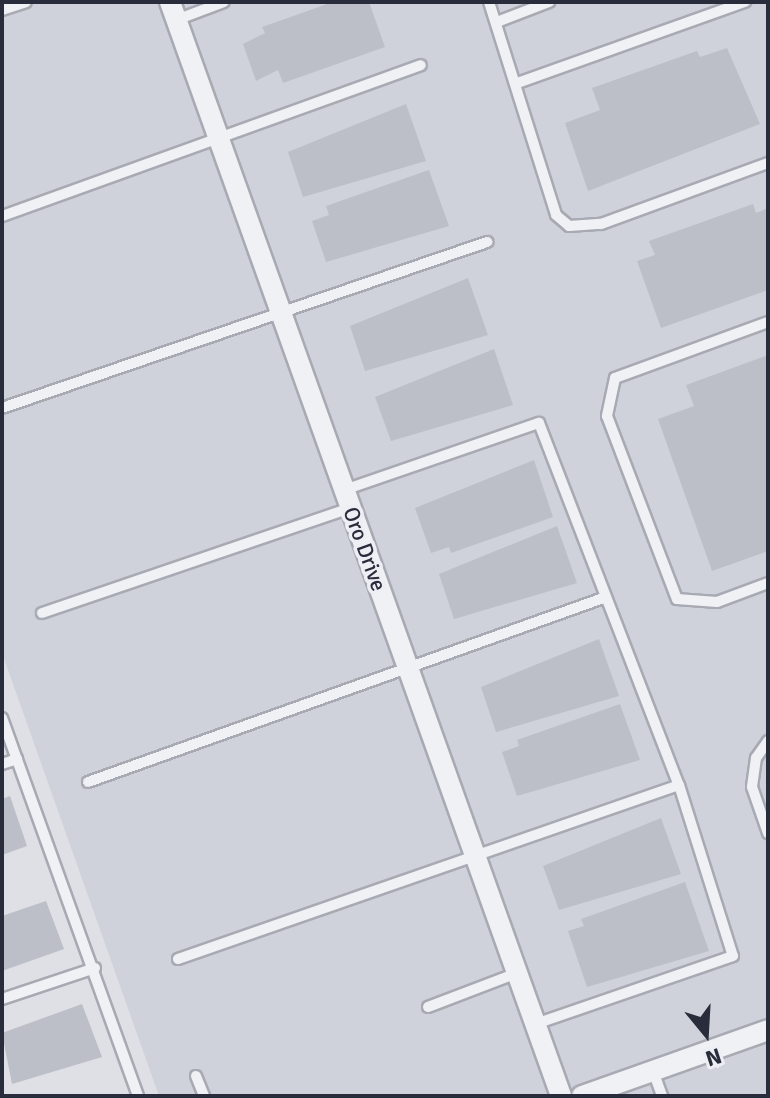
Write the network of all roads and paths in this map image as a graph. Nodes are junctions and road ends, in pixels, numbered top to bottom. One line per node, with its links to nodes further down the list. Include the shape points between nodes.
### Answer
1 (26, 2): 6 (lane)
2 (224, 2): 7 (lane)
3 (489, 2): 8 (lane)
4 (549, 2): 8 (lane)
5 (745, 2): 10 (lane)
6 (2, 10)
7 (173, 11): 11 (street, Oro Drive)
8 (497, 22): 10 (lane)
9 (421, 65): 11 (lane)
10 (520, 82): 12 (lane, via 556,215 569,226 601,224)
11 (219, 140): 13 (lane); 15 (street, Oro Drive)
12 (768, 163)
13 (2, 216)
14 (487, 242): 15 (lane)
15 (282, 316): 17 (lane); 18 (street, Oro Drive)
16 (768, 322): 19 (lane, via 615,378 607,416 677,599 717,602)
17 (2, 408)
18 (347, 499): 20 (lane, via 539,423); 21 (lane); 22 (street, Oro Drive)
19 (768, 583)
20 (606, 597): 22 (lane); 28 (lane)
21 (42, 613)
22 (410, 673): 27 (lane); 30 (street, Oro Drive)
23 (2, 718): 25 (lane)
24 (768, 741): 29 (lane, via 756,758 752,787)
25 (17, 759): 26 (lane); 32 (lane)
26 (2, 764)
27 (88, 782)
28 (679, 785): 30 (lane); 36 (lane, via 733,956)
29 (768, 833)
30 (475, 857): 31 (lane); 33 (street, Oro Drive)
31 (178, 959)
32 (95, 968): 34 (lane); 40 (lane)
33 (517, 973): 35 (lane); 36 (street, Oro Drive)
34 (2, 999)
35 (428, 1007)
36 (535, 1024): 42 (street, Oro Drive)
37 (768, 1030): 38 (street)
38 (653, 1071): 43 (street); 44 (lane)
39 (196, 1076): 41 (lane)
40 (138, 1096)
41 (204, 1096)
42 (561, 1096)
43 (582, 1096)
44 (662, 1096)

